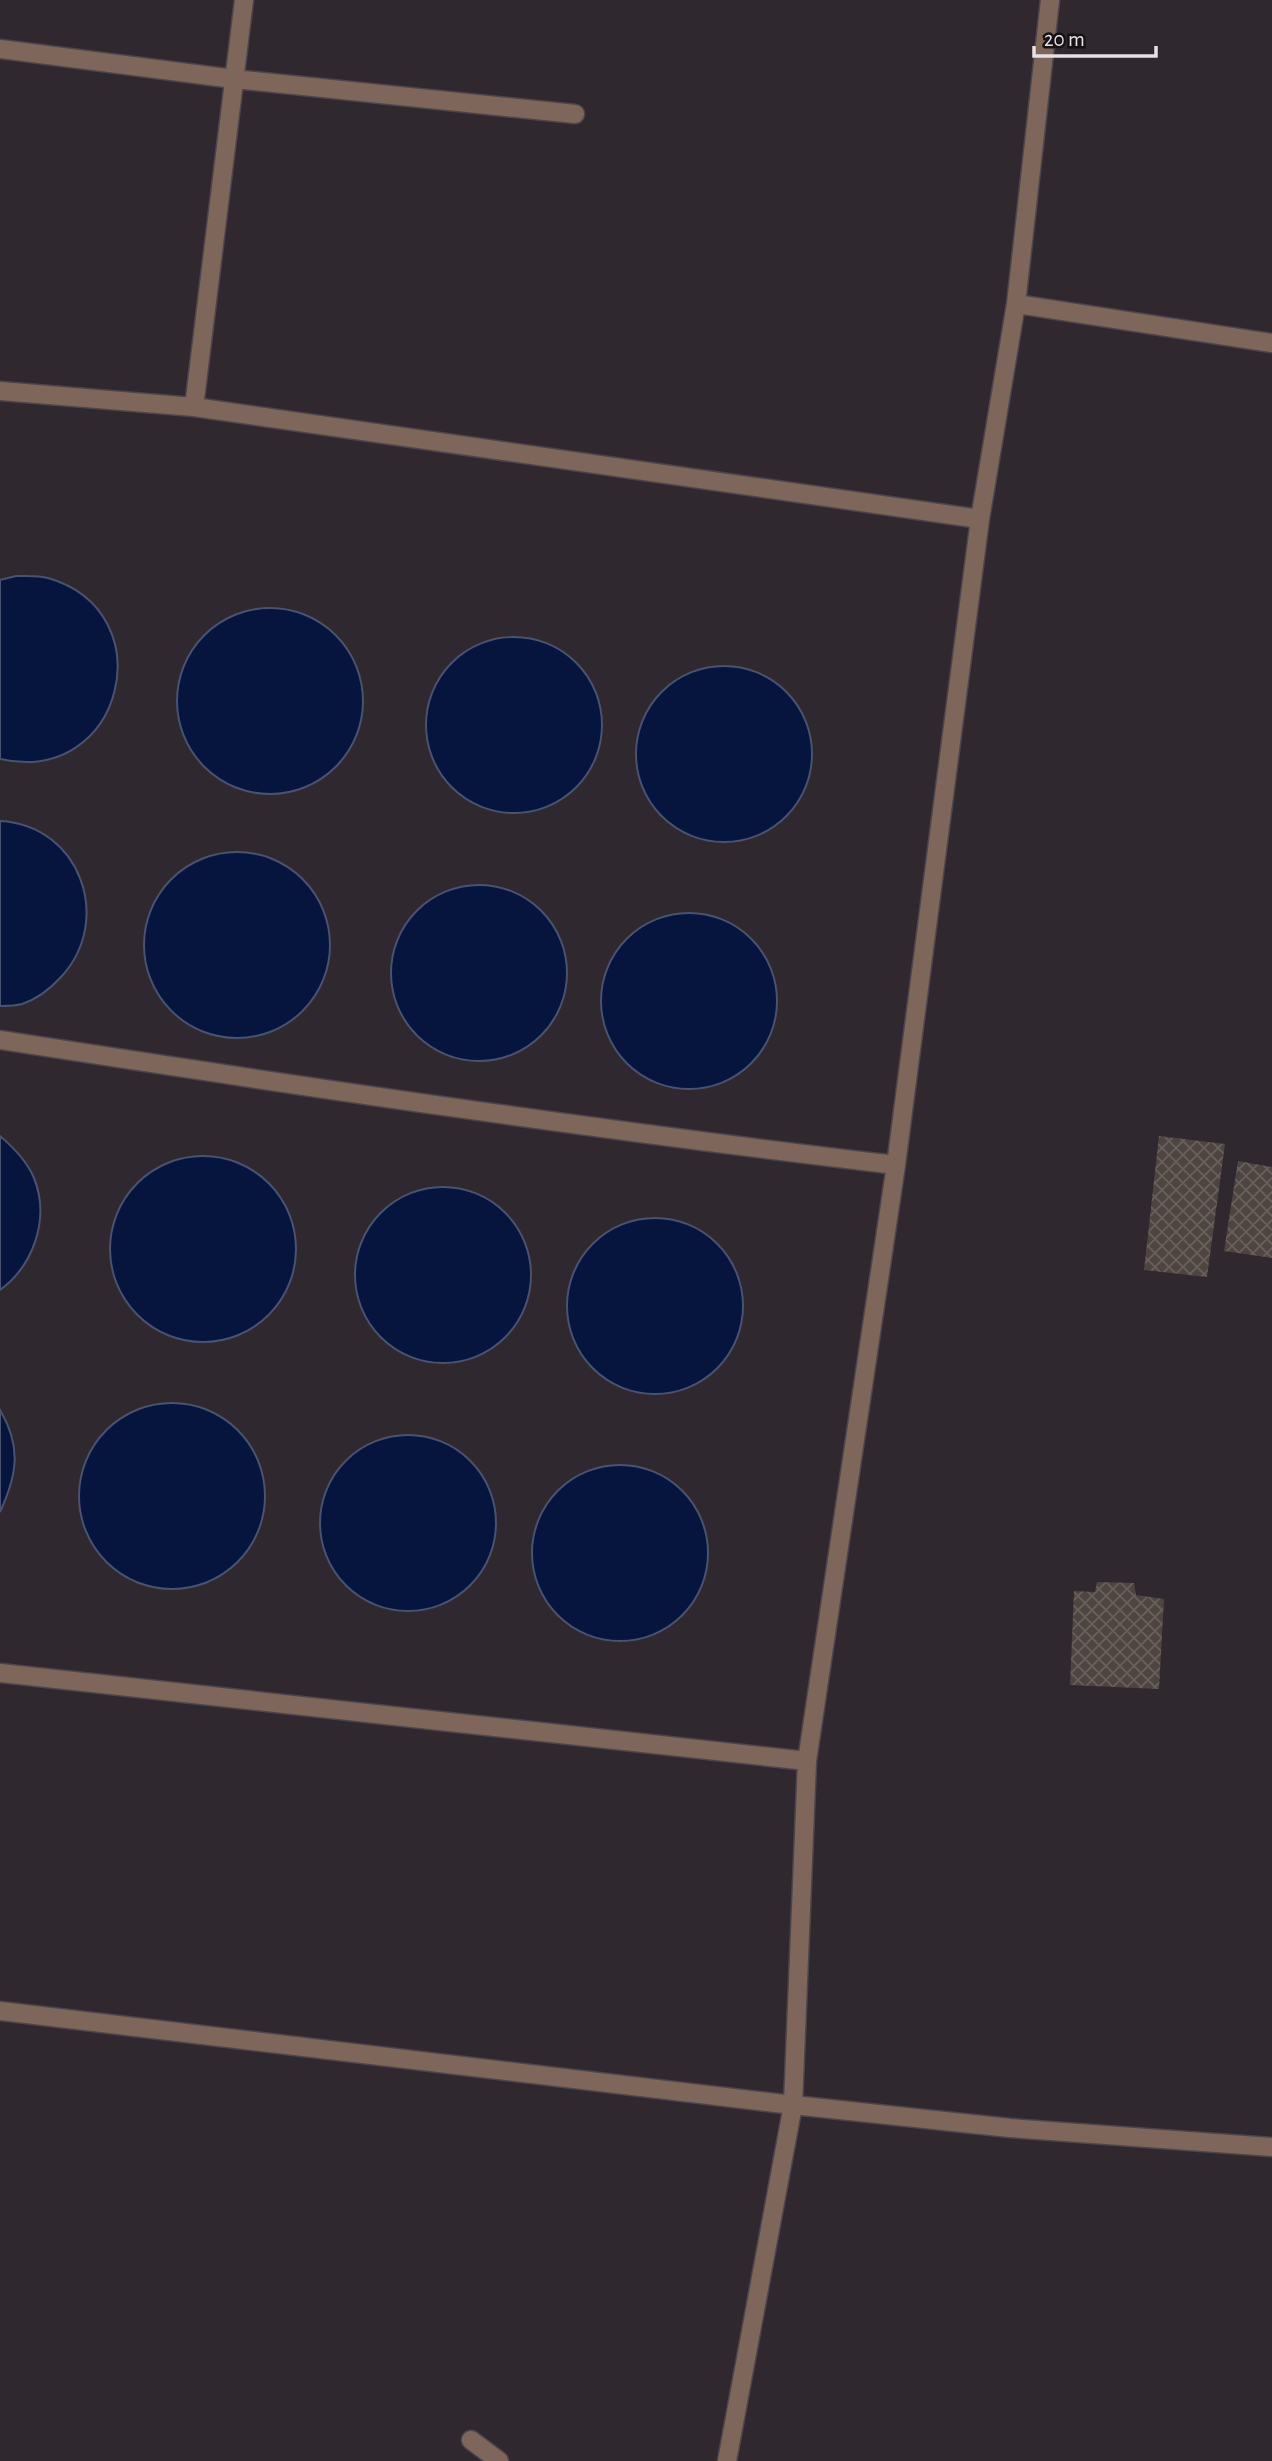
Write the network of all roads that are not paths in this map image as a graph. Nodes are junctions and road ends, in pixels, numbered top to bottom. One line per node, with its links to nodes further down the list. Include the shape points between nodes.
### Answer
1 (244, 0): 4 (lane)
2 (1050, 0): 6 (lane)
3 (0, 49): 4 (lane)
4 (234, 79): 5 (lane); 9 (lane)
5 (575, 114)
6 (1016, 304): 7 (lane); 10 (lane)
7 (1272, 343)
8 (0, 391): 9 (lane)
9 (194, 407): 10 (lane)
10 (980, 519): 12 (lane)
11 (0, 1040): 12 (lane, via 684,1140)
12 (896, 1165): 14 (lane)
13 (0, 1673): 14 (lane)
14 (807, 1761): 16 (lane)
15 (0, 2011): 16 (lane)
16 (793, 2105): 17 (lane, via 1010,2128); 20 (lane)
17 (1272, 2147)
18 (471, 2440): 19 (lane)
19 (499, 2461)
20 (727, 2461)

